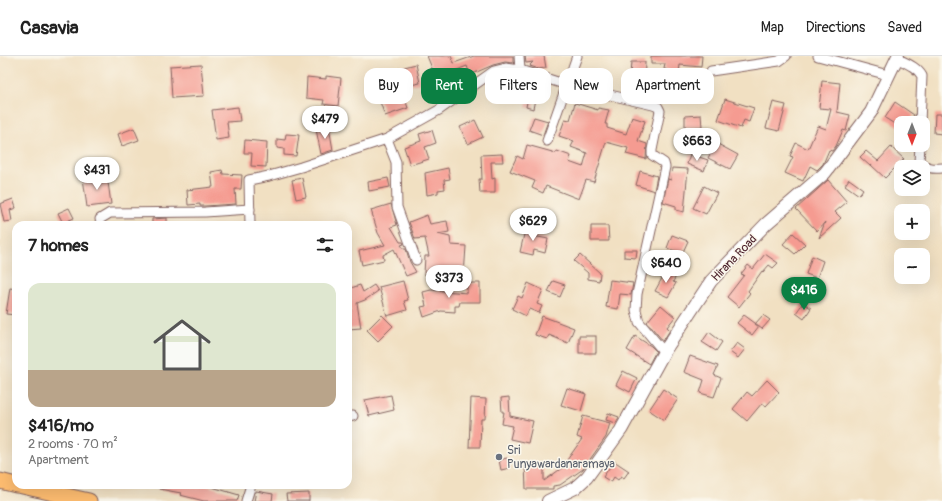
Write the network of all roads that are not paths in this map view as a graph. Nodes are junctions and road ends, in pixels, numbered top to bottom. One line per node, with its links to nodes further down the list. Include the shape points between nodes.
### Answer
1 (519, 56): 6 (street)
2 (577, 56): 7 (street)
3 (786, 56): 8 (street, via 780,61)
4 (818, 56): 9 (street)
5 (897, 57): 9 (street, Hirana Road); 13 (street, via 915,68 922,76)
6 (520, 68)
7 (573, 68)
8 (714, 71)
9 (888, 75): 22 (street, Hirana Road, via 871,112 824,173 766,224 711,281)
10 (485, 77): 14 (street, via 439,110)
11 (613, 96): 22 (street, via 653,105 660,111 652,155 664,163 665,167 637,294 636,310 639,322)
12 (560, 104): 15 (street)
13 (920, 116)
14 (387, 139): 18 (street, via 301,167 249,180); 21 (street, via 396,162 397,206)
15 (547, 141)
16 (920, 152): 17 (street, via 919,162 926,168)
17 (942, 168)
18 (250, 209): 19 (street, via 110,213); 20 (street)
19 (100, 219)
20 (250, 221)
21 (416, 260)
22 (664, 352): 29 (street, Hirana Road, via 621,430 587,477 575,488)
23 (0, 481): 24 (main road)
24 (12, 484)
25 (35, 489): 27 (main road)
26 (250, 489): 28 (street)
27 (89, 501)
28 (246, 501)
29 (548, 501)

